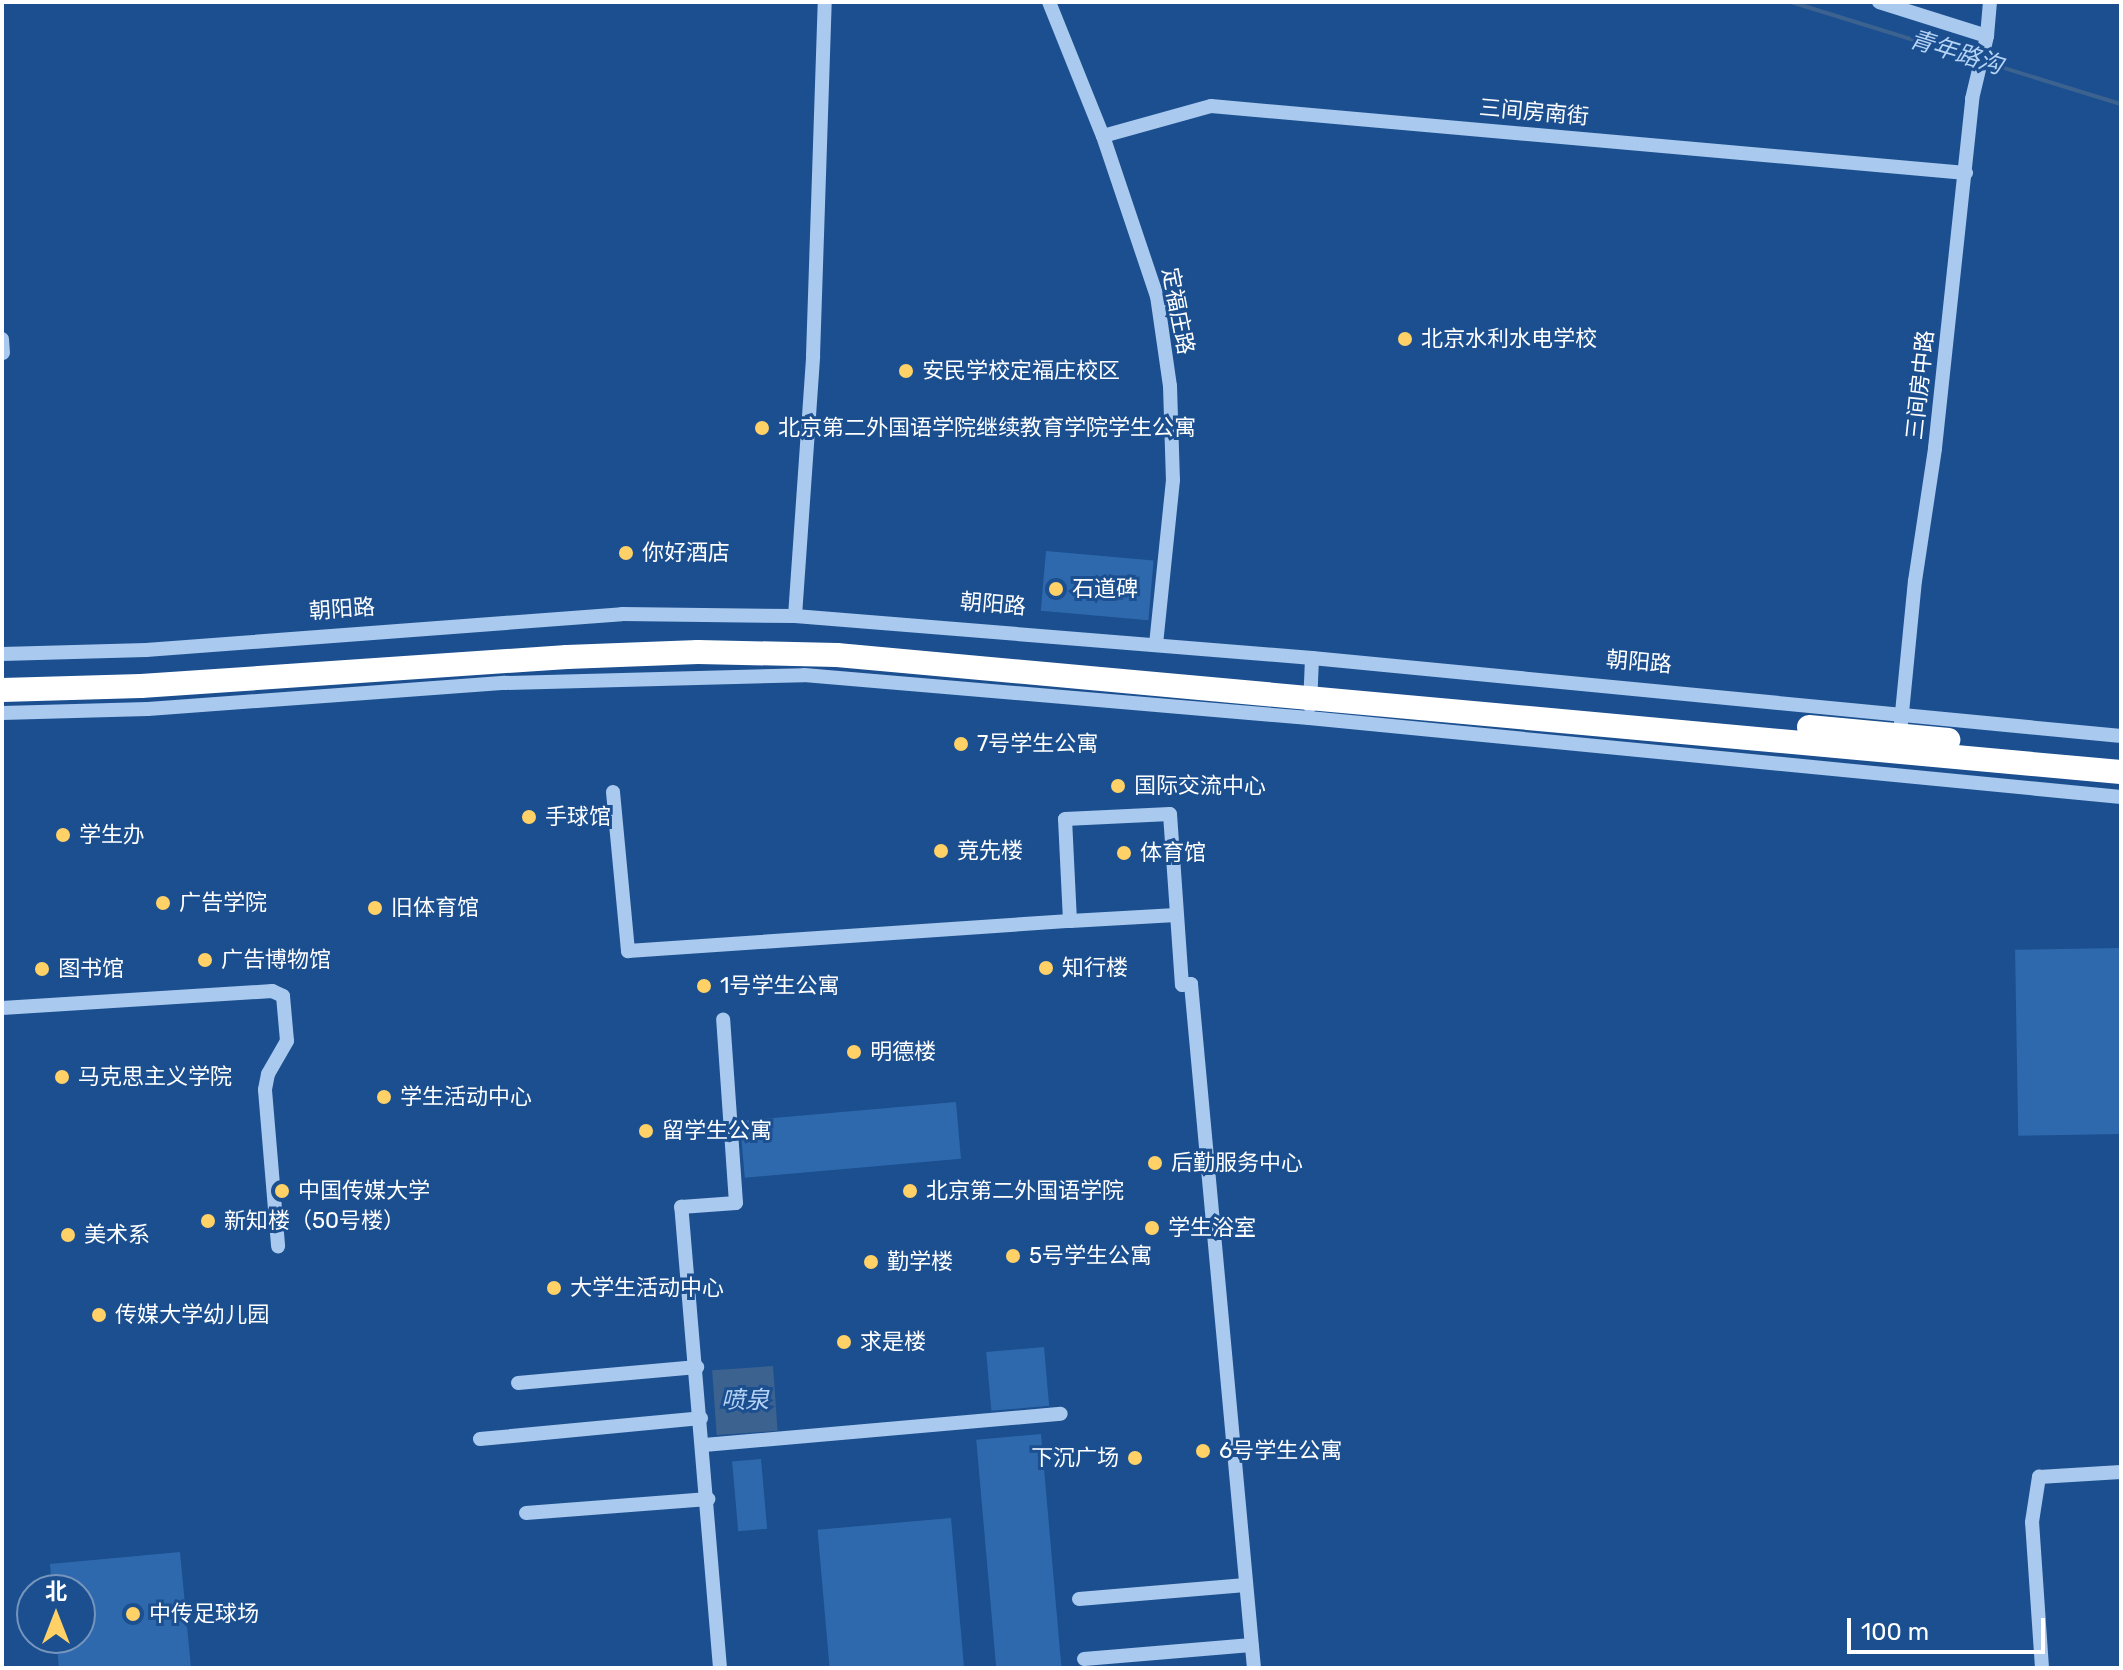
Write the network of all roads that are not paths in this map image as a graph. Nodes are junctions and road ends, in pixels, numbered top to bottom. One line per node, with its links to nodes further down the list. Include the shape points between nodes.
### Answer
1 (825, 2): 10 (street, via 813,356)
2 (1049, 2): 6 (street, 定福庄路)
3 (1879, 2): 5 (street)
4 (1990, 2): 5 (street, 三间房中路)
5 (1986, 40): 7 (street, 三间房中路, via 1974,87)
6 (1103, 136): 7 (street, 三间房南街, via 1211,106); 11 (street, 定福庄路, via 1157,296 1170,386 1173,480)
7 (1966, 173): 19 (street, 三间房中路)
8 (2, 339): 9 (street)
9 (3, 353)
10 (795, 616): 11 (street, 朝阳路); 12 (street, 朝阳路, via 622,614 146,650)
11 (1156, 644): 13 (street, 朝阳路)
12 (2, 654)
13 (1312, 658): 16 (street); 19 (street, 朝阳路)
14 (2, 677): 16 (highway, 朝阳路, via 699,638 837,641)
15 (2, 690): 16 (highway, 朝阳路, via 698,652 956,663)
16 (1310, 699): 17 (street, 朝阳路, via 732,674); 19 (highway, 朝阳路)
17 (2, 713)
18 (2121, 736): 19 (street, 朝阳路)
19 (1900, 745): 20 (highway, 朝阳路); 21 (highway, 朝阳路); 23 (street, 朝阳路)
20 (2121, 758)
21 (2121, 772)
22 (613, 792): 25 (street, via 628,951)
23 (2121, 797)
24 (1176, 915): 25 (street); 25 (street, via 1170,814 1065,819); 38 (street, via 1182,985 1191,984)
25 (1070, 921)
26 (2, 1008): 28 (street, via 272,991 283,996 287,1041 265,1090)
27 (723, 1019): 29 (street, via 736,1203 681,1207)
28 (278, 1246)
29 (697, 1367): 30 (street); 32 (street)
30 (518, 1383)
31 (1061, 1414): 34 (street)
32 (701, 1418): 33 (street); 34 (street)
33 (480, 1439)
34 (704, 1445): 36 (street)
35 (2121, 1472): 44 (street, via 2039,1477 2032,1522)
36 (708, 1499): 37 (street); 42 (street)
37 (526, 1513)
38 (1245, 1585): 39 (street); 40 (street)
39 (1079, 1599)
40 (1251, 1645): 41 (street); 43 (street)
41 (1084, 1659)
42 (720, 1668)
43 (1254, 1668)
44 (2042, 1668)

